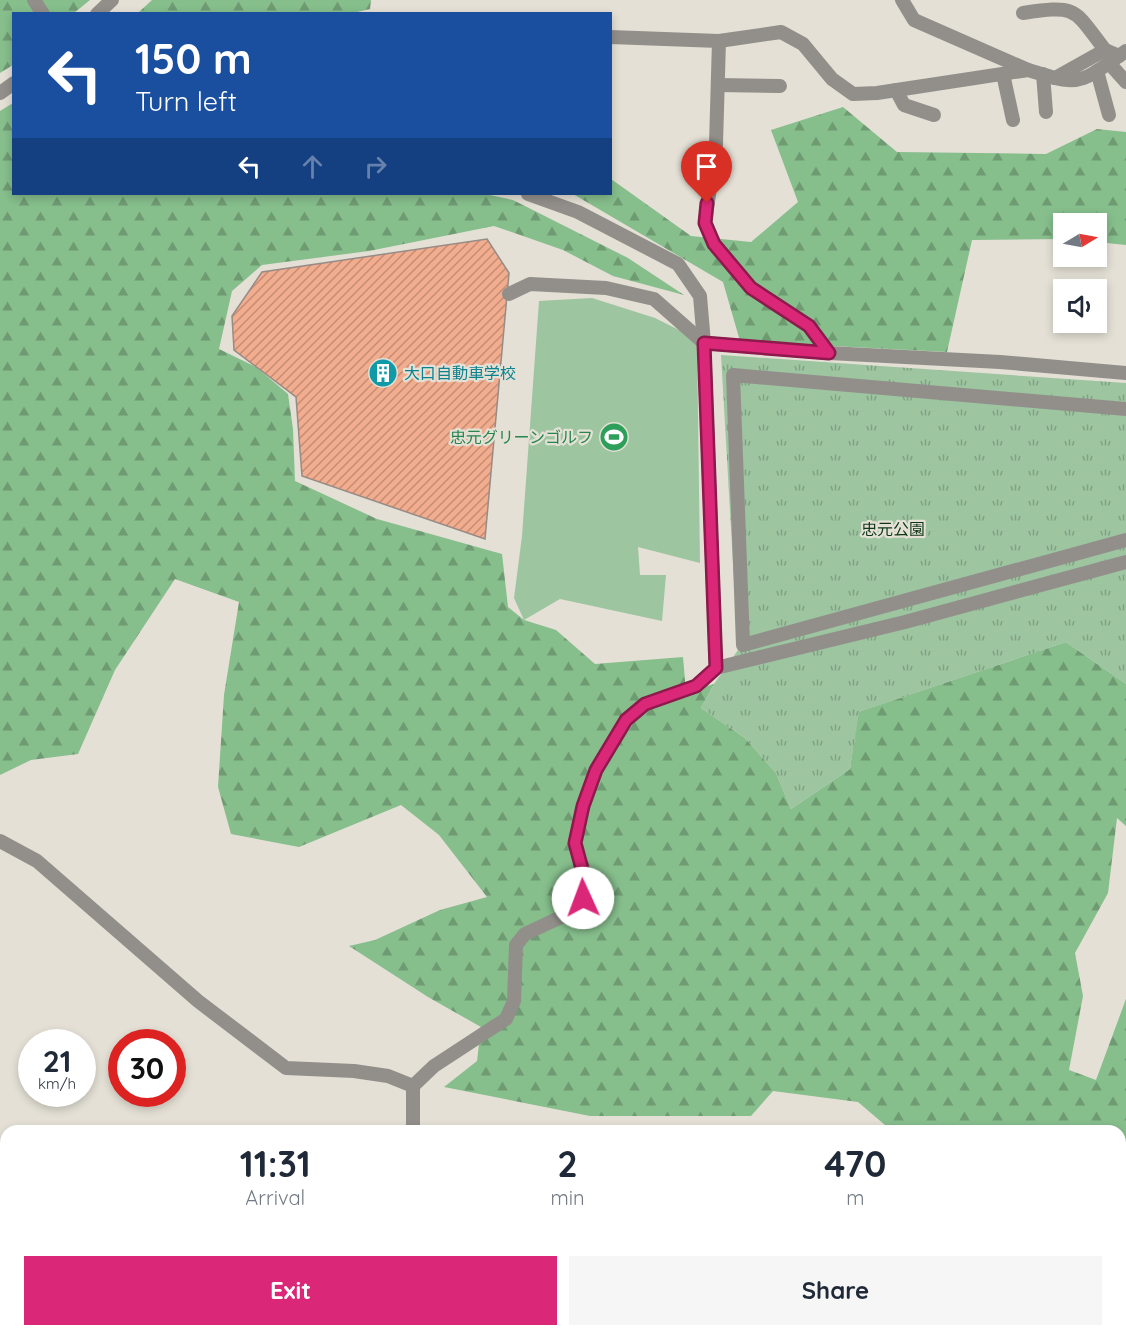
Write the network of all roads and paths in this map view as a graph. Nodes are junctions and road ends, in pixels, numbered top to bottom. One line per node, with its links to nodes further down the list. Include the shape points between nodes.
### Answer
1 (112, 0): 4 (street)
2 (902, 0): 9 (street, via 914,20)
3 (1077, 7): 5 (street); 8 (street)
4 (99, 12)
5 (1023, 13)
6 (612, 37): 7 (street)
7 (719, 41): 14 (street); 16 (street, via 781,32 803,44 832,79 853,94)
8 (1115, 55): 10 (street); 12 (street); 13 (street)
9 (1028, 70): 11 (street); 12 (street)
10 (1096, 71): 12 (street, via 1076,81); 19 (street)
11 (1003, 74): 16 (street); 20 (street)
12 (1049, 76): 17 (street)
13 (1126, 82)
14 (718, 85): 15 (street); 24 (street, via 716,144 705,223 714,244 751,288 809,326)
15 (780, 86)
16 (896, 90): 18 (street, via 904,105)
17 (1046, 112)
18 (934, 115)
19 (1109, 115)
20 (1013, 120)
21 (531, 195): 23 (street, via 578,212 678,264 700,296)
22 (509, 294): 23 (street, via 530,284 606,288 654,299)
23 (704, 343): 24 (street); 29 (street)
24 (829, 353): 25 (street)
25 (1126, 373)
26 (1126, 409): 27 (street, via 733,375 743,645)
27 (1126, 540)
28 (1126, 562): 29 (street)
29 (716, 668): 31 (street, via 696,686 645,704 626,720 596,770 583,806 575,843 585,880 583,898 576,910 525,934 516,945 514,1001 506,1019 434,1066)
30 (0, 841): 31 (street, via 37,861 198,1001 286,1068 354,1071 388,1076)
31 (413, 1086): 32 (street)
32 (413, 1125)

